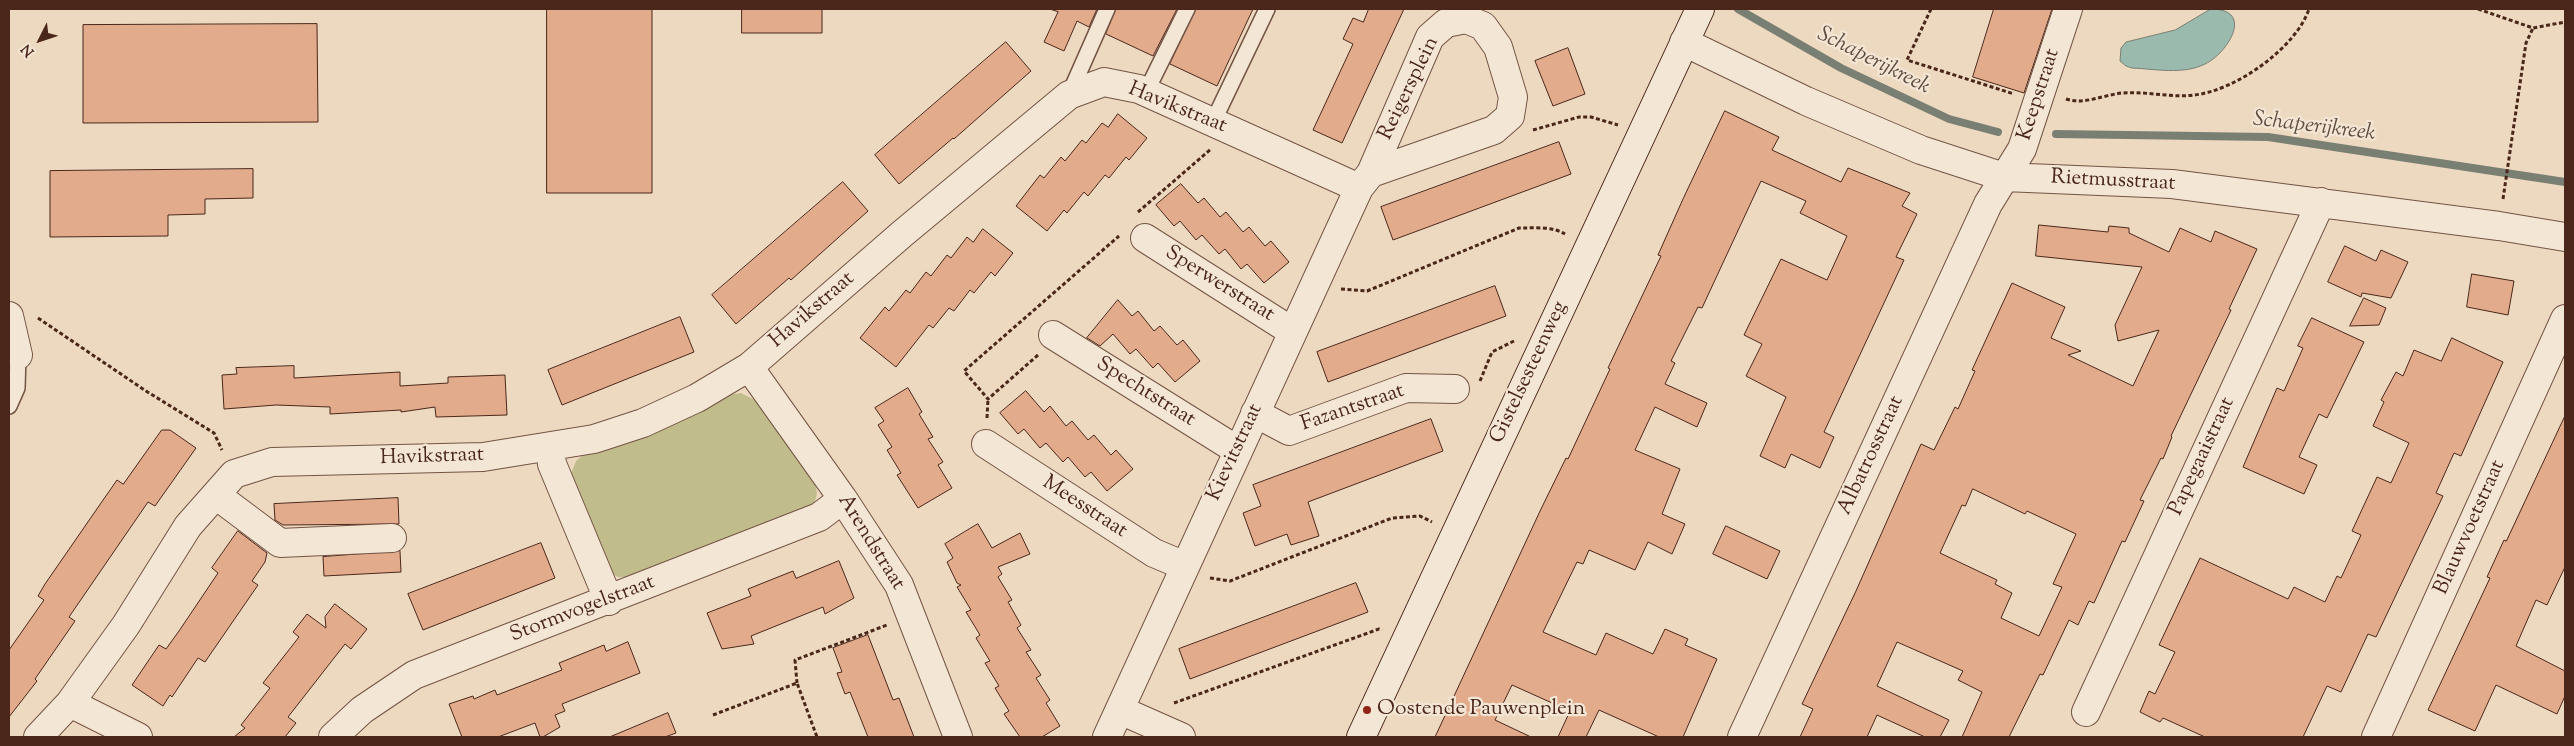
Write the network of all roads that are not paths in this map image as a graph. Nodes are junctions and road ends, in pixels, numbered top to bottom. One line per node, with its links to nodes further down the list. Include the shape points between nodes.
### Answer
1 (1107, 9): 8 (lane)
2 (1187, 9): 7 (lane)
3 (1267, 9): 9 (lane)
4 (1700, 9): 6 (street, Gistelsesteenweg)
5 (2068, 9): 10 (street, Keepstraat, via 2022,149)
6 (1684, 42): 10 (street, Rietmusstraat, via 1921,150); 41 (street, Gistelsesteenweg)
7 (1146, 92): 8 (street, Havikstraat, via 1104,82); 9 (street, Havikstraat)
8 (1069, 95): 20 (street, Havikstraat)
9 (1223, 127): 11 (street, Havikstraat)
10 (2004, 176): 12 (street, Rietmusstraat, via 2172,184); 42 (street, Albatrosstraat)
11 (1365, 180): 11 (street, Reigersplein, via 1494,130 1510,116 1514,97 1498,47 1483,26 1466,19 1446,23 1430,37); 17 (street, Kievitstraat)
12 (2321, 202): 14 (street, Rietmusstraat); 34 (street, Papegaaistraat)
13 (1132, 230): 17 (street, Sperwerstraat)
14 (2565, 237)
15 (21, 315): 19 (street)
16 (2565, 319): 43 (street, Blauwvoetstraat)
17 (1293, 332): 23 (street, Kievitstraat)
18 (1055, 337): 26 (street, Spechtstraat)
19 (18, 354): 22 (lane, via 18,388)
20 (749, 366): 25 (street, Havikstraat, via 697,398 644,423); 28 (street, Arendstraat)
21 (1455, 389): 23 (street, Fazantstraat, via 1406,388 1289,431)
22 (9, 406)
23 (1255, 413): 26 (street, Kievitstraat)
24 (986, 444): 30 (street, Meesstraat, via 1154,552)
25 (550, 448): 27 (street, Havikstraat, via 483,457 272,462 234,474); 31 (street, via 552,464)
26 (1237, 450): 30 (street, Kievitstraat)
27 (216, 495): 29 (street, via 280,543); 32 (street, via 188,526 126,625)
28 (843, 499): 31 (street, Stormvogelstraat, via 819,517); 38 (street, Arendstraat, via 899,585)
29 (392, 538)
30 (1185, 566): 33 (street, Kievitstraat)
31 (609, 600): 37 (street, Stormvogelstraat, via 414,676 362,710)
32 (70, 703): 35 (street); 36 (street)
33 (1120, 710): 39 (street, Kievitstraat); 40 (street)
34 (2086, 712)
35 (38, 737)
36 (138, 737)
37 (333, 737)
38 (958, 737)
39 (1107, 737)
40 (1181, 737)
41 (1361, 737)
42 (1742, 737)
43 (2376, 737)

